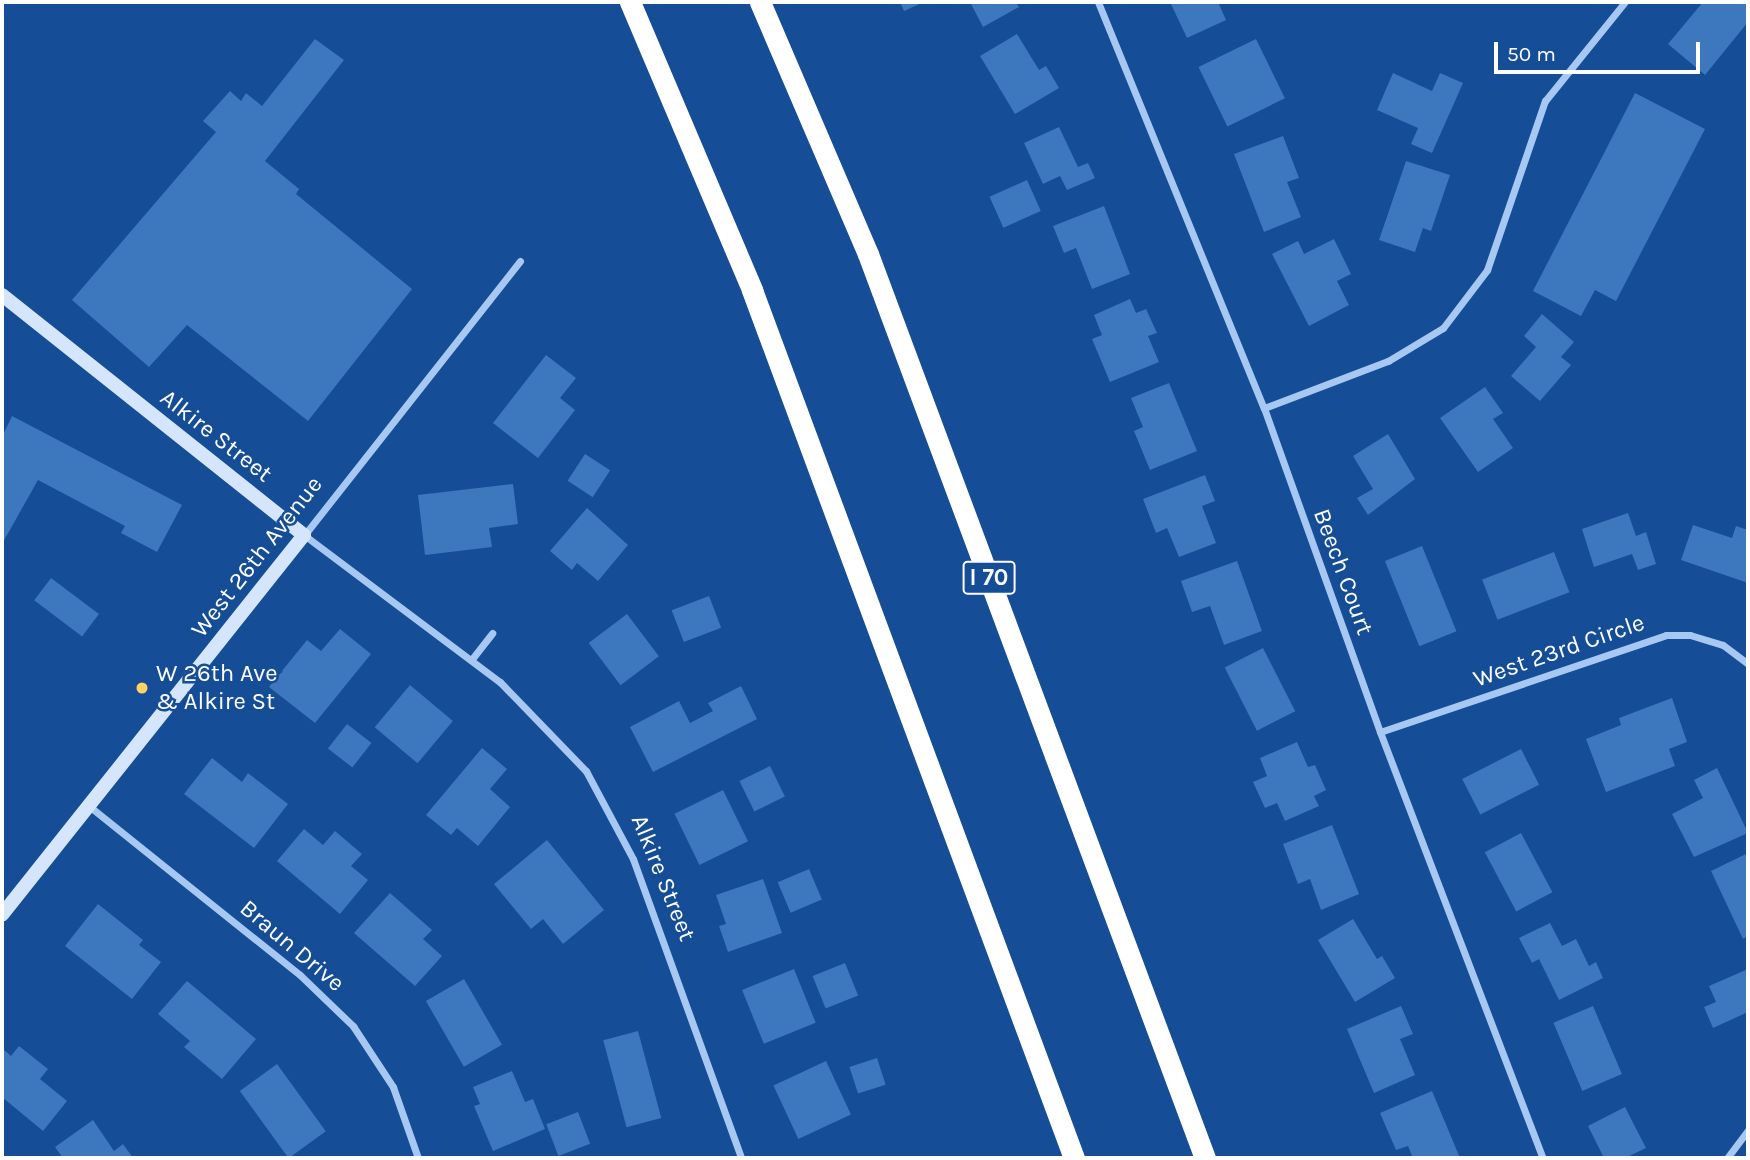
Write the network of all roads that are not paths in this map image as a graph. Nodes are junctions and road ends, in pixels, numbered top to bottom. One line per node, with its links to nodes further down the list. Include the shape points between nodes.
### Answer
1 (630, 2): 18 (highway, via 752,290)
2 (761, 2): 19 (highway, I 70, via 868,254)
3 (1098, 2): 7 (street, Beech Court)
4 (1625, 2): 7 (street, via 1545,101 1487,270 1443,328 1388,361)
5 (520, 261): 8 (street, West 26th Avenue)
6 (2, 295): 8 (street, Alkire Street)
7 (1264, 408): 12 (street, Beech Court)
8 (304, 535): 10 (street, Alkire Street); 13 (street, West 26th Avenue)
9 (492, 633): 10 (street)
10 (472, 659): 17 (street, Alkire Street, via 565,745 603,795 657,921)
11 (1748, 664): 12 (street, West 23rd Circle, via 1723,645 1690,635 1665,635)
12 (1380, 732): 20 (street, Beech Court)
13 (88, 805): 14 (street, West 26th Avenue); 16 (street, Braun Drive, via 300,975 353,1026 393,1087)
14 (2, 914)
15 (1748, 1130): 21 (street)
16 (418, 1158)
17 (741, 1158)
18 (1074, 1158)
19 (1205, 1158)
20 (1543, 1158)
21 (1727, 1158)

